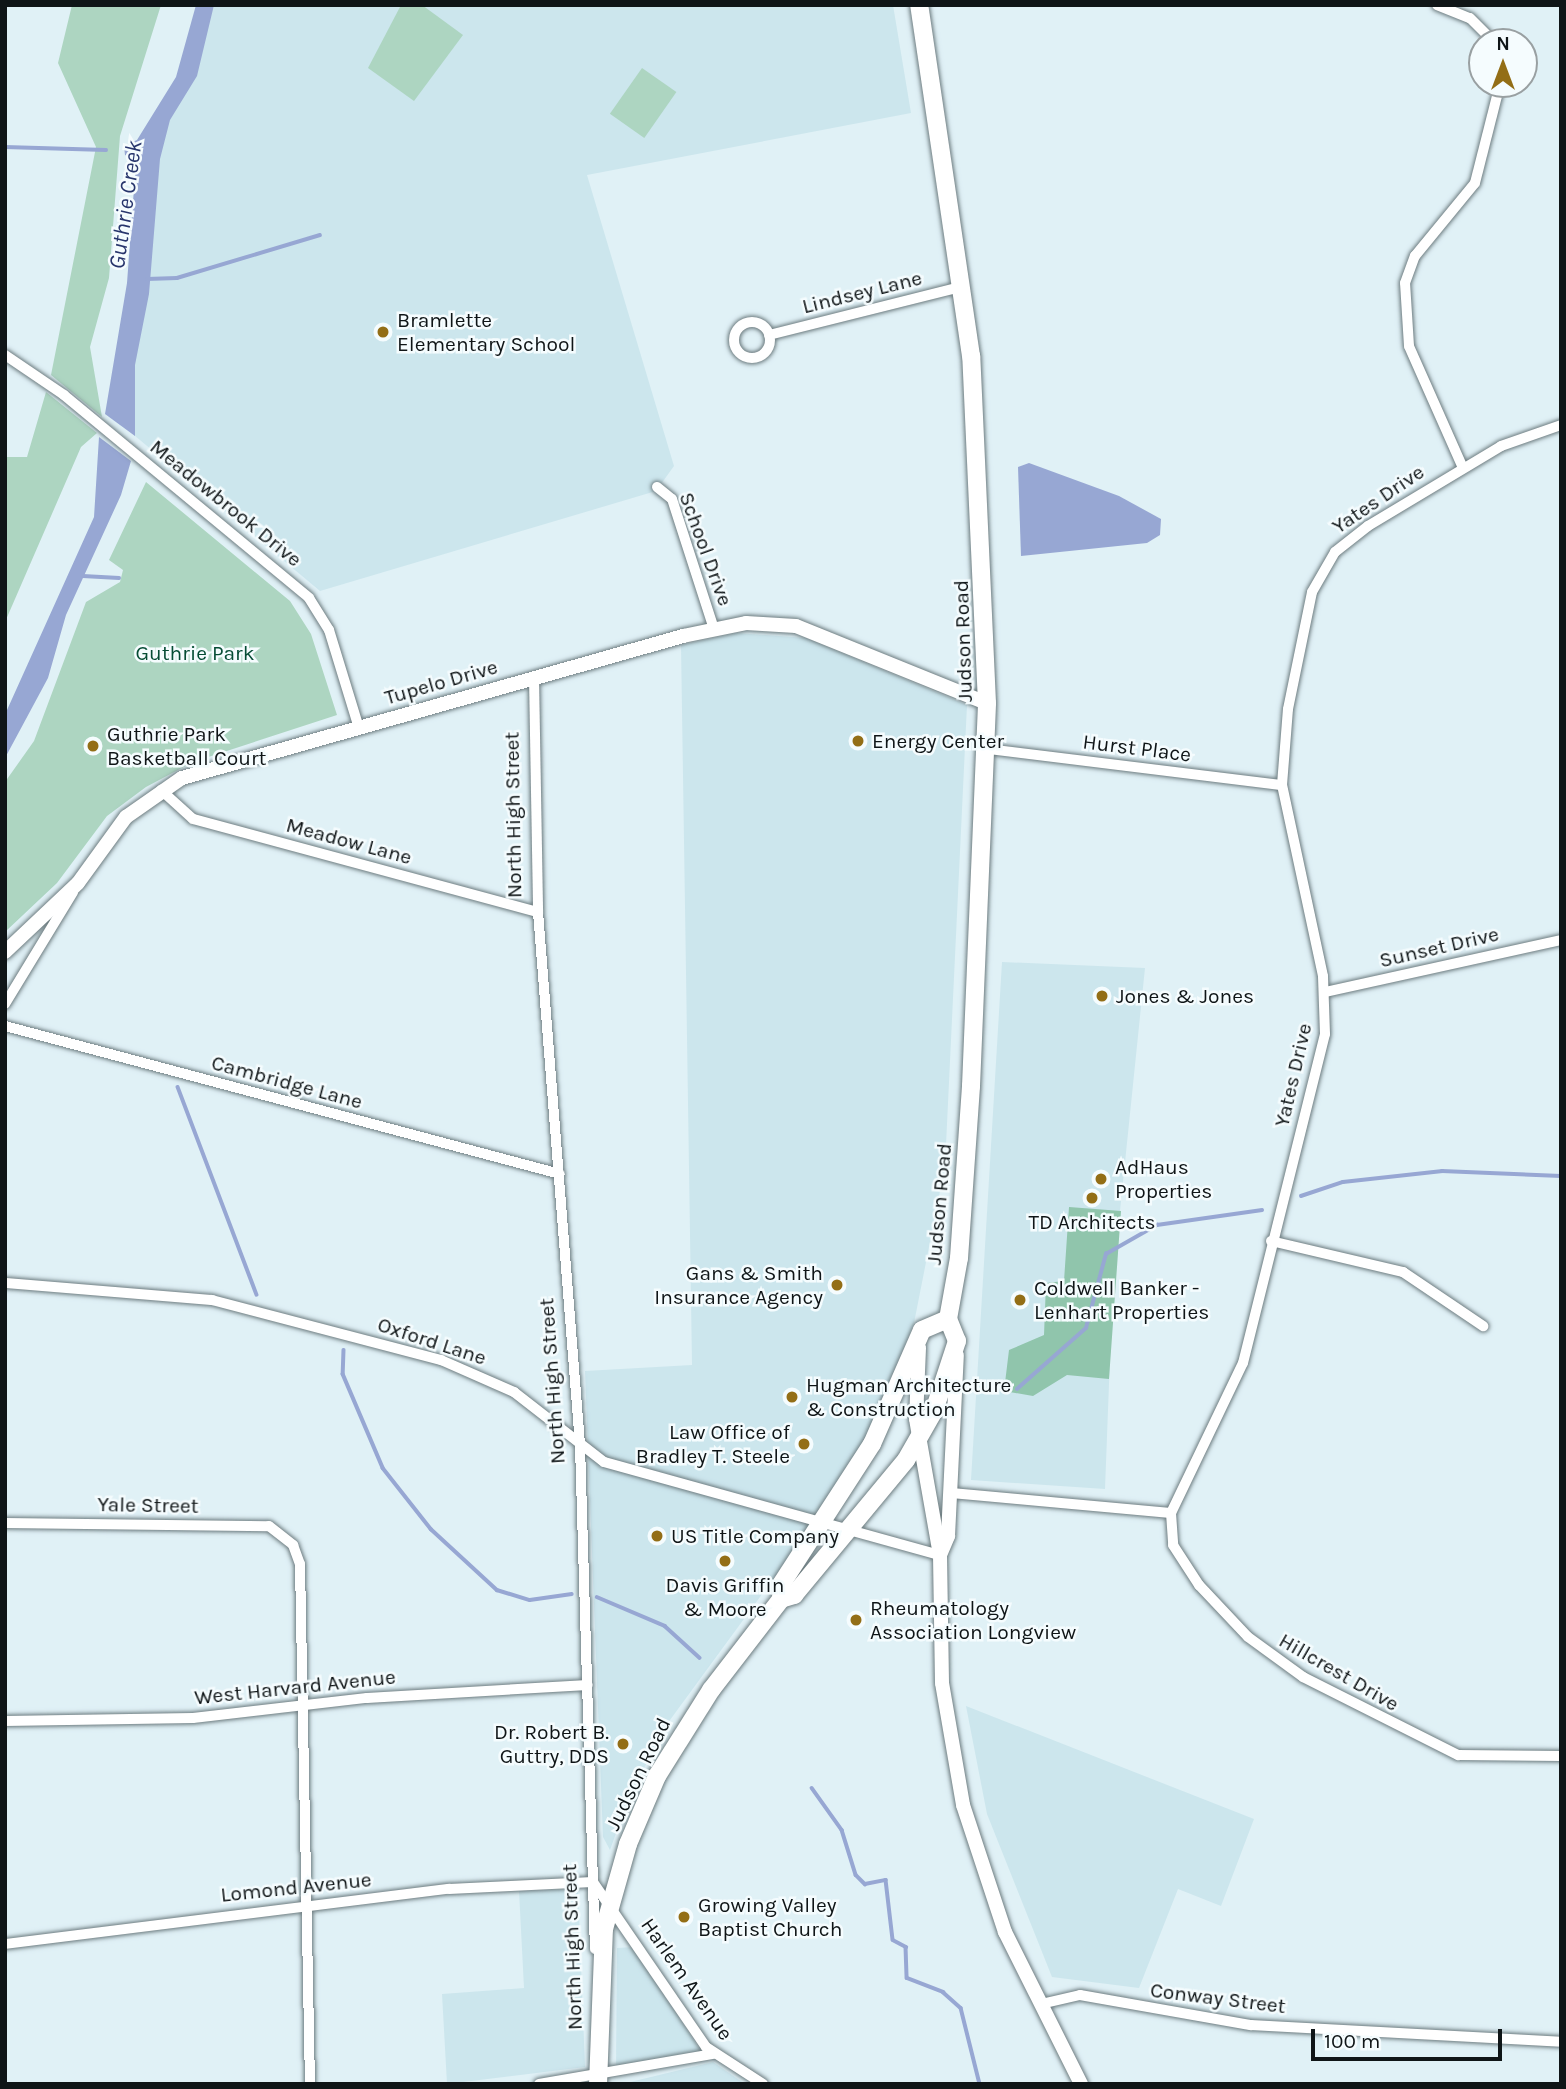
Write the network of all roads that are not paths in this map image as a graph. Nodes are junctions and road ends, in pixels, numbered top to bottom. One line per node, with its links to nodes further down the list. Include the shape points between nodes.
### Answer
1 (919, 5): 5 (main road, Judson Road)
2 (1437, 5): 3 (street, via 1470,18)
3 (1480, 28)
4 (1496, 98): 9 (street, via 1475,183 1415,256 1405,283 1409,346)
5 (964, 286): 6 (street, Lindsey Lane); 13 (main road, Judson Road, via 976,426)
6 (769, 335)
7 (5, 355): 14 (street, Meadowbrook Drive, via 64,395 309,598 329,630)
8 (1561, 425): 9 (street, Yates Drive)
9 (1462, 468): 16 (street, Yates Drive, via 1348,540 1326,565 1305,620)
10 (657, 487): 11 (street, School Drive, via 672,499)
11 (714, 629): 12 (street, Tupelo Drive); 13 (street, Tupelo Drive, via 761,623 808,629)
12 (534, 677): 14 (street, Tupelo Drive); 19 (street, North High Street)
13 (987, 703): 15 (main road, Judson Road)
14 (359, 728): 17 (street, Tupelo Drive, via 211,768)
15 (988, 749): 16 (street, Hurst Place); 28 (main road, Judson Road, via 967,1158)
16 (1282, 785): 22 (street, Yates Drive)
17 (160, 790): 18 (street, Tupelo Drive, via 126,817); 19 (street, Meadow Lane, via 193,818)
18 (78, 884): 21 (street); 23 (street, Tupelo Drive)
19 (538, 912): 25 (street, North High Street)
20 (1561, 940): 22 (street, Sunset Drive)
21 (5, 952)
22 (1325, 992): 26 (street, Yates Drive, via 1322,1052)
23 (5, 1004)
24 (5, 1026): 25 (street, Cambridge Lane)
25 (560, 1174): 33 (street, North High Street)
26 (1271, 1241): 29 (street, via 1403,1272); 35 (street, Yates Drive, via 1243,1363)
27 (5, 1283): 33 (street, Oxford Lane, via 212,1300 441,1360 514,1392)
28 (948, 1319): 30 (main road); 31 (main road, Judson Road)
29 (1483, 1326)
30 (922, 1330): 32 (street, via 915,1387); 37 (main road, Judson Road, via 878,1431)
31 (957, 1341): 32 (main road, Judson Road); 34 (street)
32 (918, 1441): 38 (main road, Judson Road); 39 (street)
33 (580, 1446): 37 (street, Oxford Lane, via 615,1466); 41 (street, North High Street)
34 (951, 1493): 35 (street); 39 (street)
35 (1171, 1513): 44 (street, Hillcrest Drive, via 1173,1545 1199,1585 1248,1637 1303,1677 1458,1755)
36 (5, 1523): 42 (street, Yale Street, via 269,1526 287,1535 300,1564)
37 (826, 1523): 38 (street, Oxford Lane); 40 (main road, Judson Road, via 782,1583)
38 (850, 1531): 39 (street, Oxford Lane); 40 (main road, Judson Road, via 794,1595)
39 (940, 1555): 50 (street, via 943,1702 962,1805 995,1907)
40 (781, 1599): 46 (main road, Judson Road, via 666,1759)
41 (588, 1685): 42 (street, West Harvard Avenue); 45 (street, North High Street)
42 (299, 1707): 43 (street, West Harvard Avenue, via 193,1717); 47 (street)
43 (5, 1721)
44 (1561, 1756)
45 (593, 1882): 46 (street, Harlem Avenue); 47 (street, Lomond Avenue); 49 (street, North High Street)
46 (609, 1904): 49 (main road, Judson Road); 52 (street, Harlem Avenue)
47 (303, 1905): 48 (street, Lomond Avenue); 54 (street)
48 (5, 1944)
49 (597, 1998): 53 (main road, North High Street)
50 (1041, 2004): 51 (street, Conway Street, via 1080,1995 1246,2024); 57 (street)
51 (1561, 2042)
52 (713, 2054): 53 (street); 56 (street, Harlem Avenue)
53 (598, 2081): 55 (street)
54 (310, 2084)
55 (539, 2084)
56 (763, 2084)
57 (1081, 2084)

